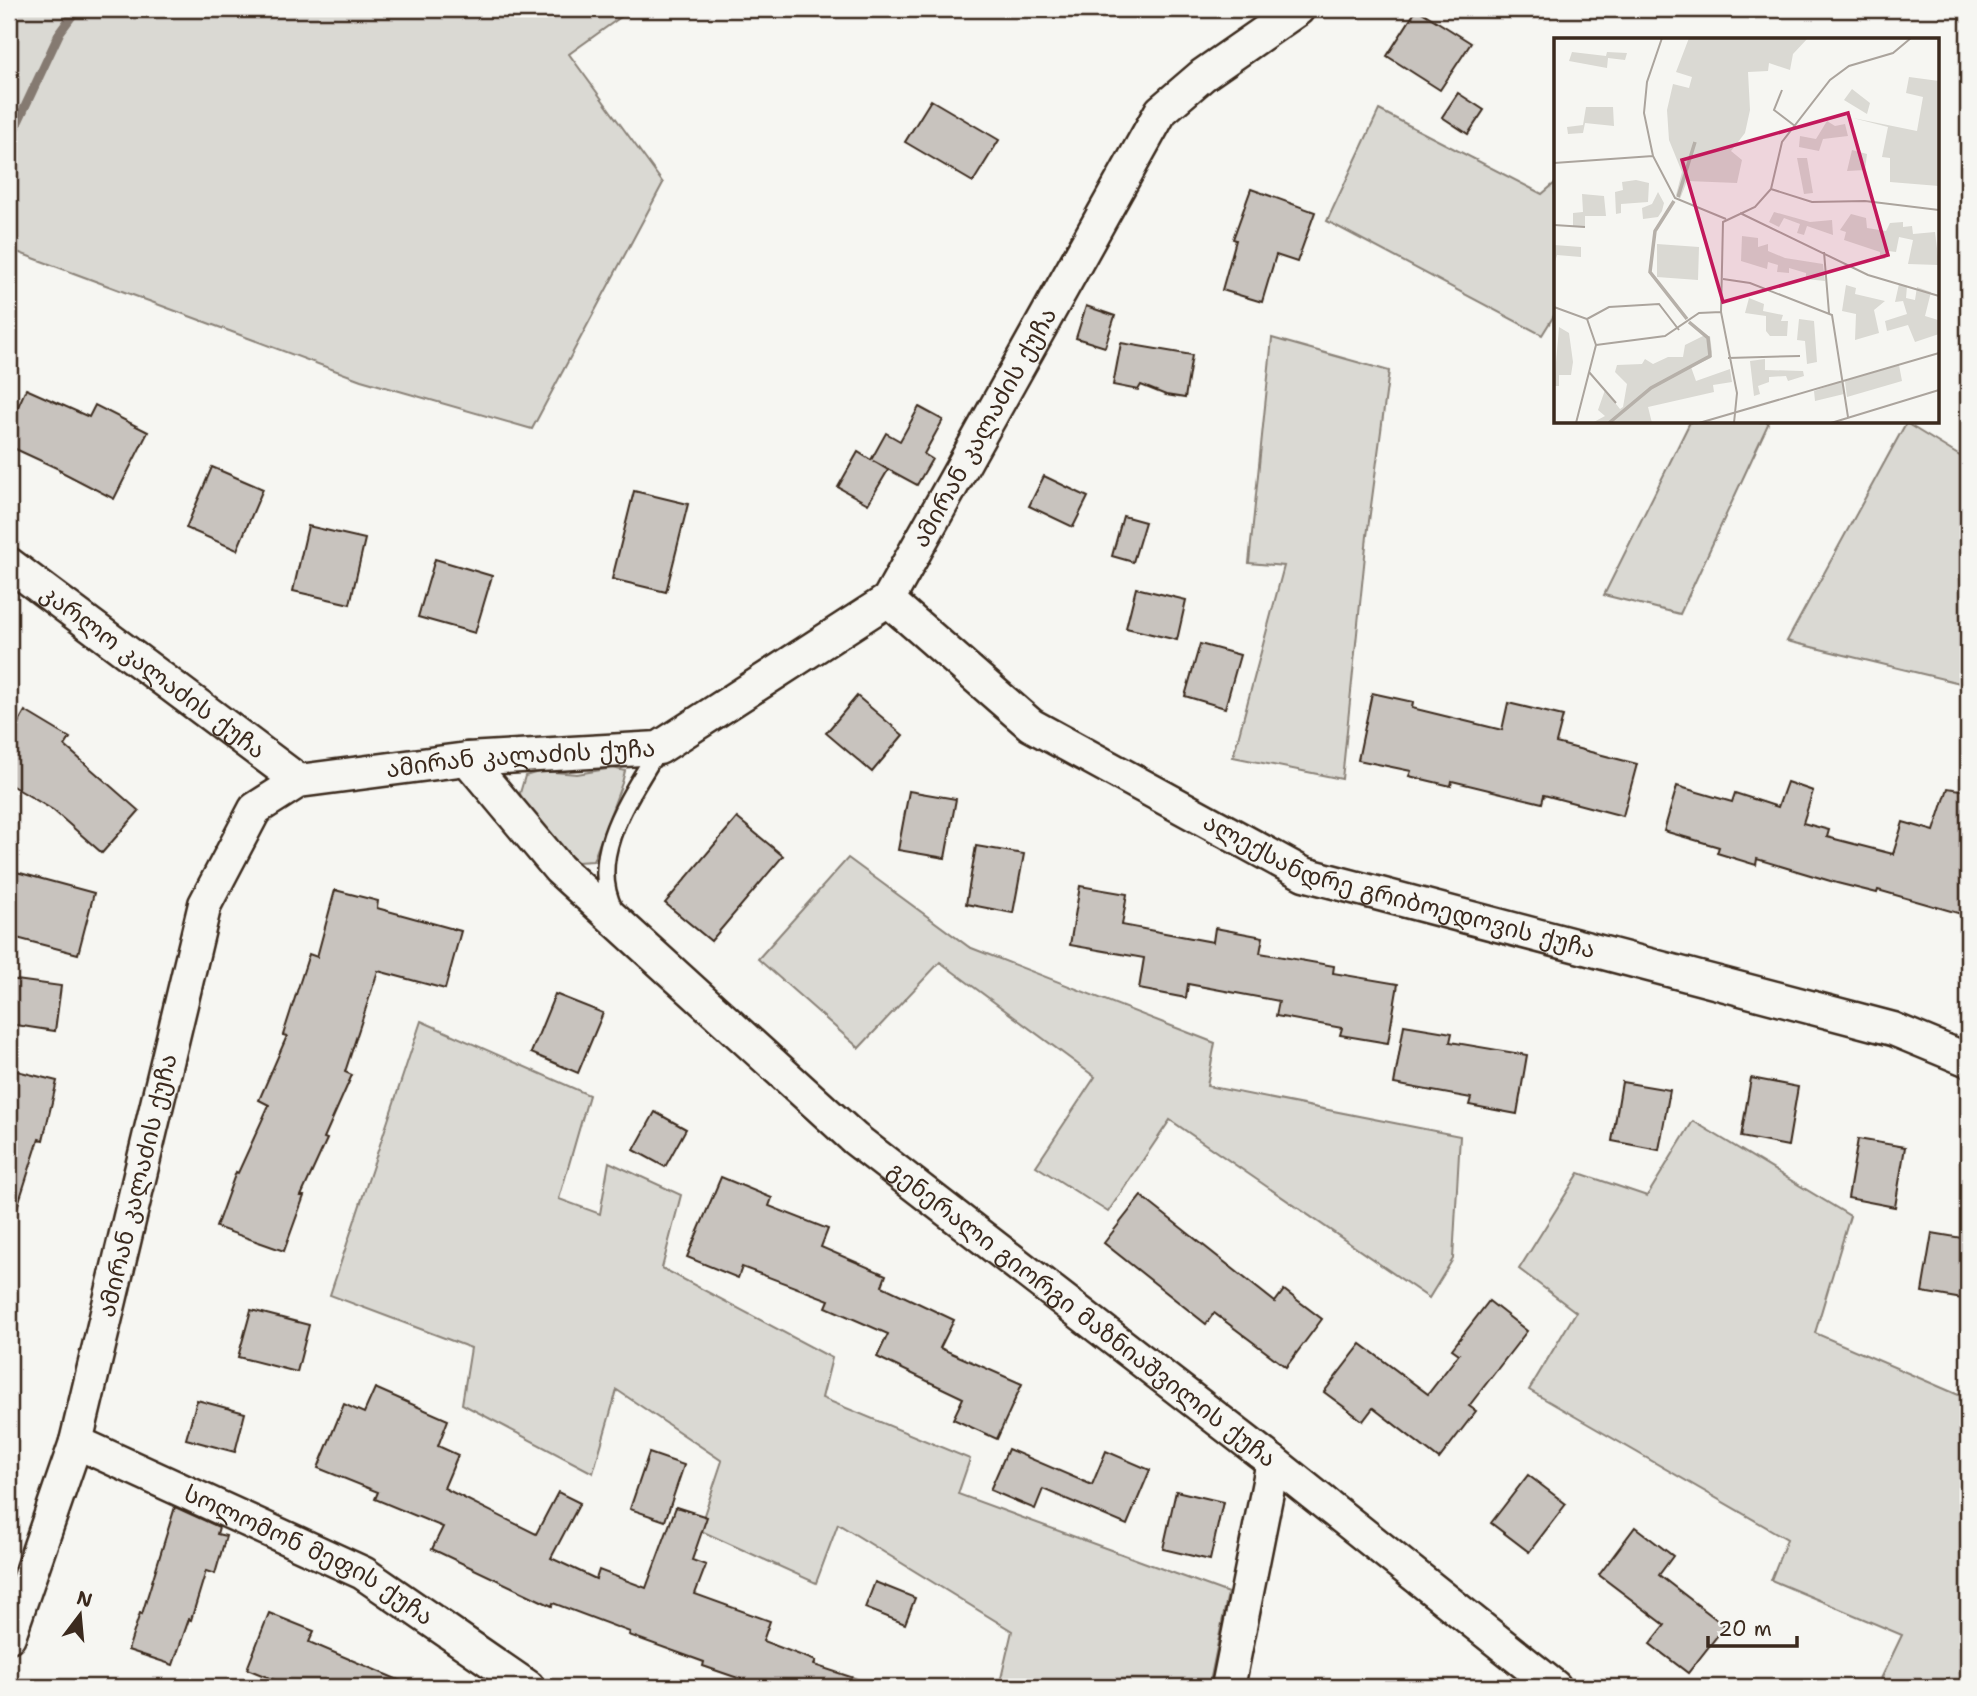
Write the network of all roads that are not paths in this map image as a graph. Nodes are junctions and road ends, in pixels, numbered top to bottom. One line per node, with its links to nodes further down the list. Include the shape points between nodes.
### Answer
1 (1298, 9): 3 (street, ამირან კალაძის ქუჩა, via 1203,75 1161,111)
2 (9, 564): 6 (street, კარლო კალაძის ქუჩა)
3 (888, 600): 4 (street, ამირან კალაძის ქუჩა); 8 (street, ალექსანდრე გრიბოედოვის ქუჩა, via 1031,724 1304,874 1894,1029)
4 (659, 748): 5 (street, ამირან კალაძის ქუჩა); 7 (lane, გენერალი გიორგი მაზნიაშვილის ქუჩა, via 627,802 604,871 608,898)
5 (467, 759): 6 (street, ამირან კალაძის ქუჩა); 7 (street, გენერალი გიორგი მაზნიაშვილის ქუჩა, via 559,869)
6 (299, 781): 9 (street, ამირან კალაძის ქუჩა, via 255,809 205,904)
7 (623, 927): 10 (street, გენერალი გიორგი მაზნიაშვილის ქუჩა, via 855,1139)
8 (1968, 1060)
9 (76, 1442): 11 (street, ამირან კალაძის ქუჩა); 12 (street, სოლომონ მეფის ქუჩა, via 363,1573)
10 (1273, 1462): 13 (street); 14 (street, გენერალი გიორგი მაზნიაშვილის ქუჩა)
11 (9, 1636)
12 (528, 1687)
13 (1228, 1687)
14 (1555, 1687)

